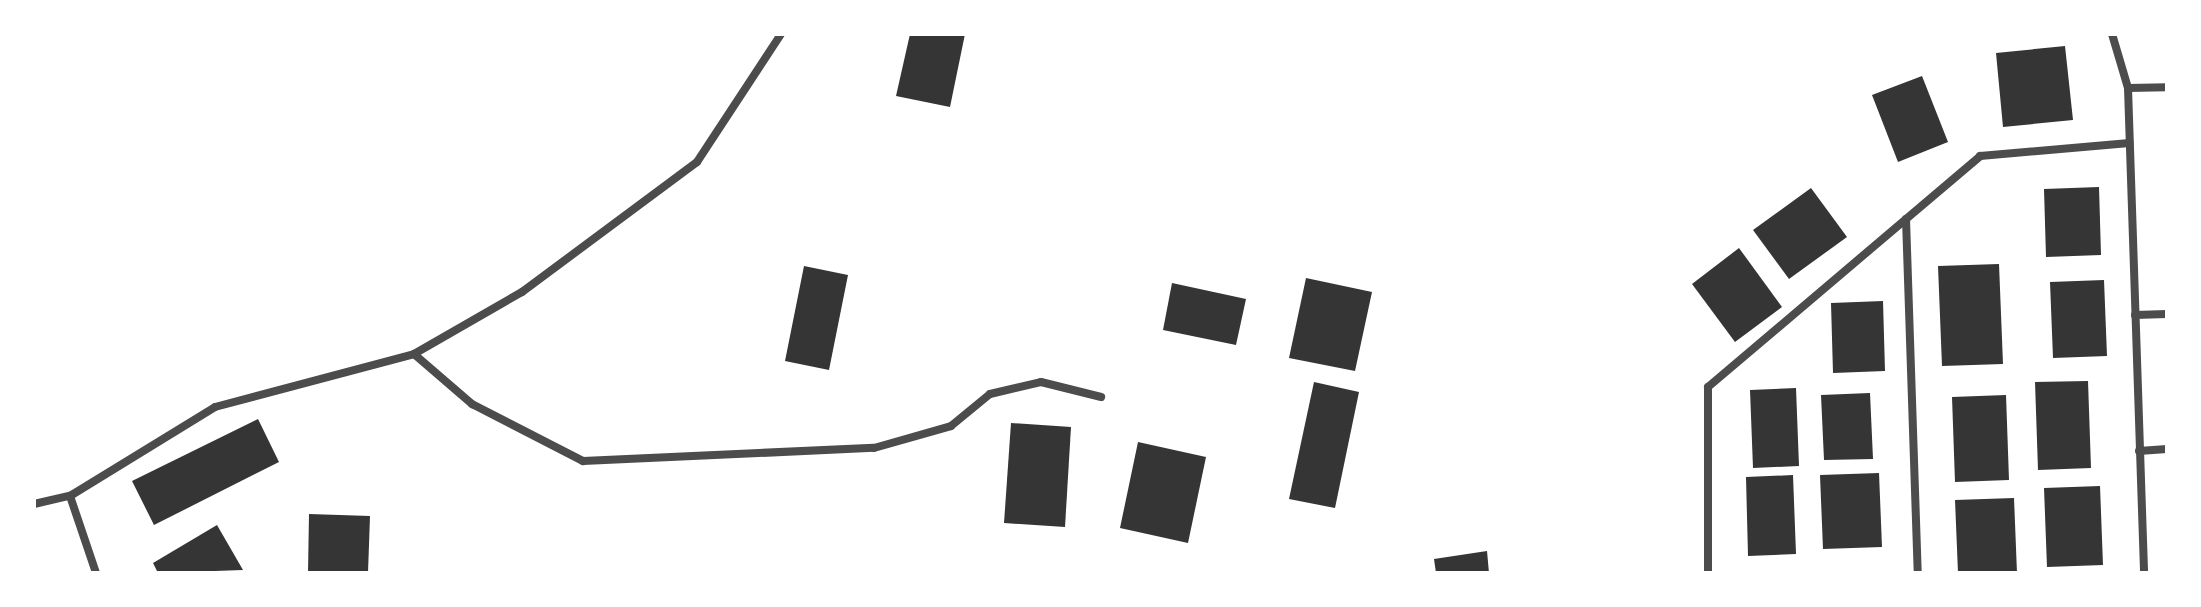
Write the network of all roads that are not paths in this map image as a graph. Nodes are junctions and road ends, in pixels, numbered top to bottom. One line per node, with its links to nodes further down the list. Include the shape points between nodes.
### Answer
1 (781, 34): 9 (street, via 697,162 522,292)
2 (2112, 34): 4 (street)
3 (2167, 87): 4 (street)
4 (2128, 88): 5 (street)
5 (2129, 143): 6 (street, via 1980,156); 8 (street)
6 (1906, 219): 16 (street, via 1708,387); 17 (street)
7 (2167, 314): 8 (street)
8 (2135, 315): 12 (street)
9 (414, 354): 10 (street, via 472,404 583,461 874,448 951,426 990,394 1041,382); 13 (street, via 215,407)
10 (1101, 397)
11 (2167, 449): 12 (street)
12 (2139, 451): 18 (street)
13 (70, 496): 14 (street); 15 (street)
14 (34, 504)
15 (96, 573)
16 (1708, 573)
17 (1918, 573)
18 (2144, 573)

